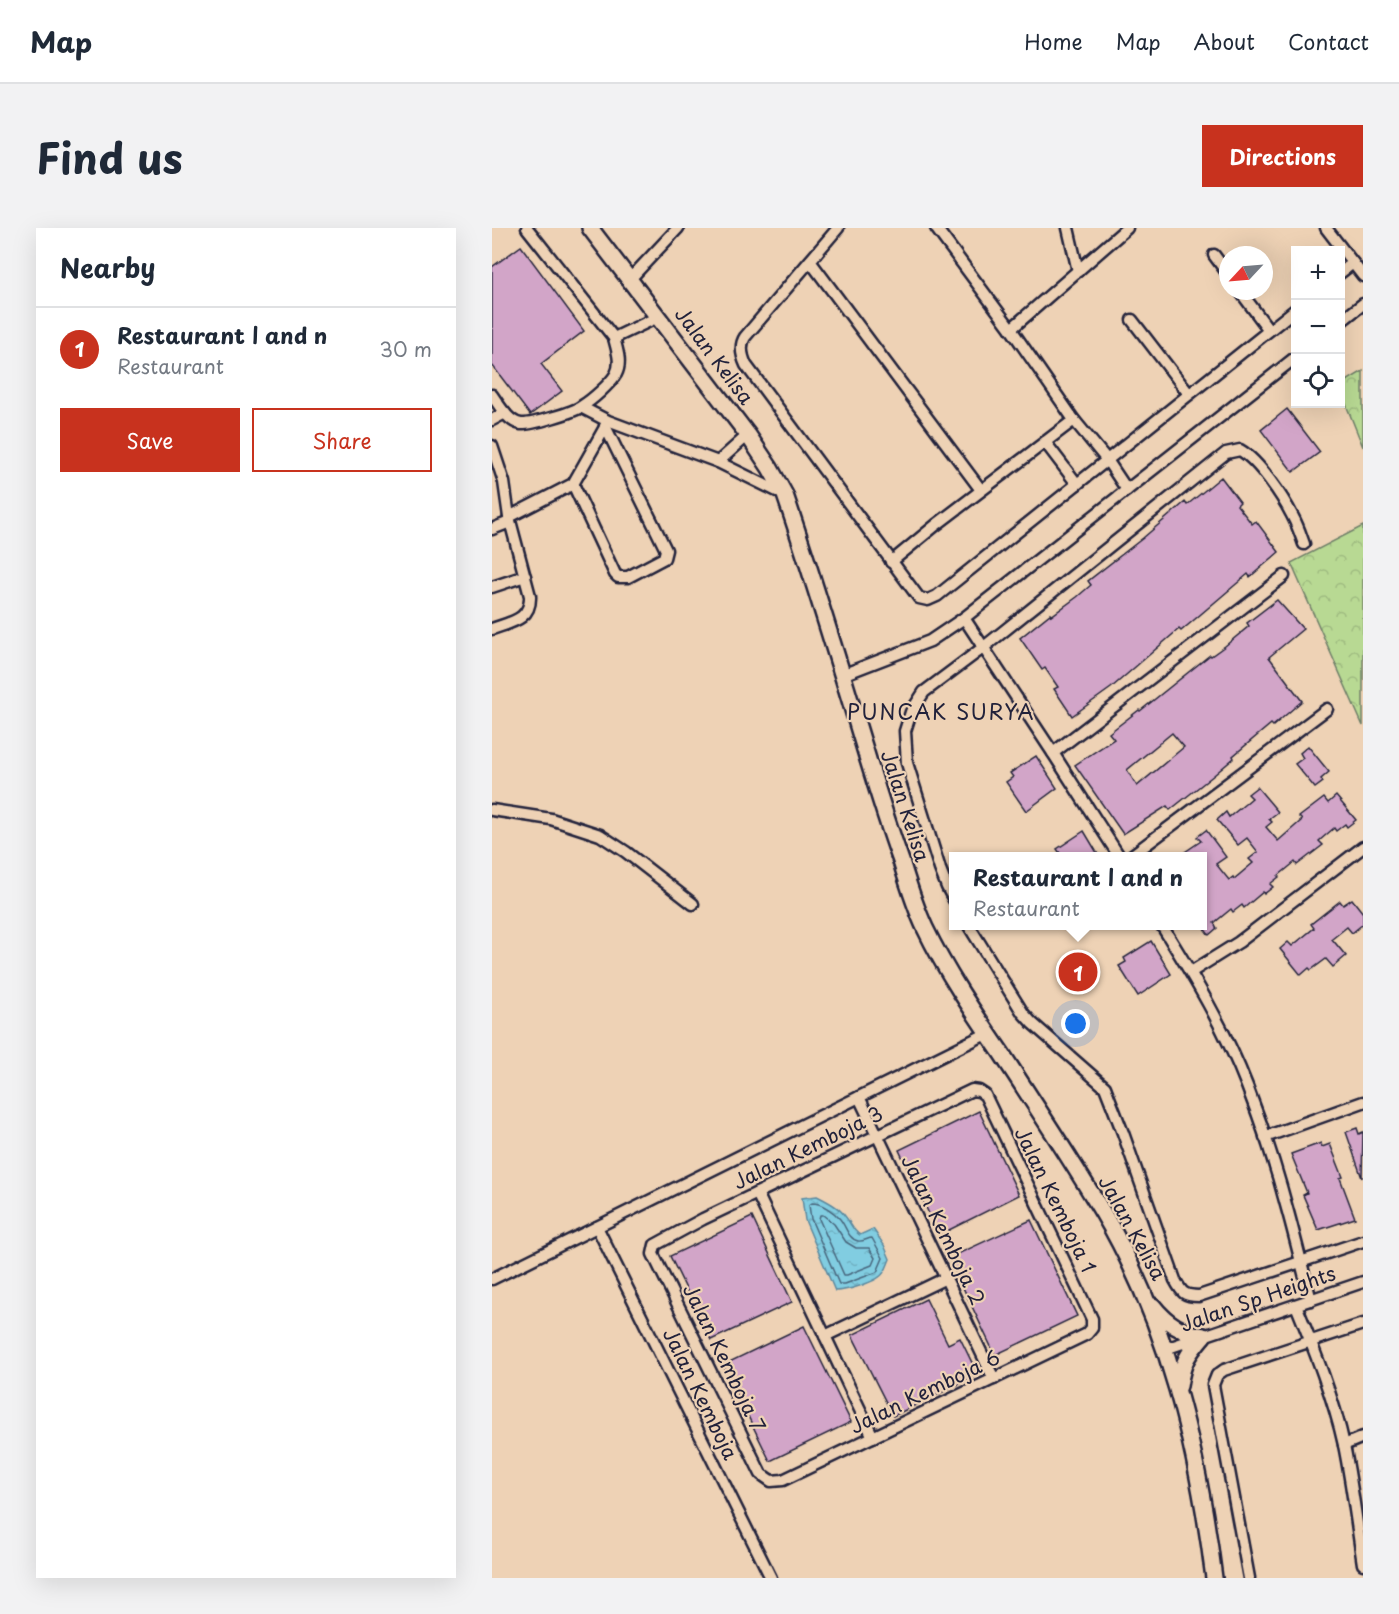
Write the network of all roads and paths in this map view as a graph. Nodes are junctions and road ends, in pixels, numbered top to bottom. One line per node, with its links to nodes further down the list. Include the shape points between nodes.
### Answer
1 (526, 228): 25 (street)
2 (590, 228): 16 (main road, Jalan Kelisa)
3 (678, 228): 16 (street)
4 (838, 228): 10 (street)
5 (936, 228): 23 (street)
6 (1068, 228): 14 (street)
7 (1127, 228): 14 (street)
8 (1326, 228): 12 (street)
9 (1214, 255): 11 (street)
10 (810, 261): 41 (street); 47 (street, via 745,337 741,351 746,365)
11 (1219, 262)
12 (1353, 263): 13 (street); 15 (street)
13 (1345, 270)
14 (1078, 271): 23 (street)
15 (1363, 276)
16 (629, 280): 20 (main road, Jalan Kelisa)
17 (1247, 300): 24 (street)
18 (1363, 304): 21 (street)
19 (1291, 313): 24 (street)
20 (658, 317): 25 (street); 34 (main road, Jalan Kelisa)
21 (1345, 319)
22 (1132, 320): 27 (street)
23 (1011, 329): 32 (street)
24 (1269, 330): 27 (street)
25 (614, 338): 29 (street, via 618,358 615,374)
26 (1291, 361): 42 (street)
27 (1189, 394): 37 (street)
28 (492, 395): 30 (street)
29 (581, 407): 30 (street, via 520,424); 33 (street)
30 (505, 413): 31 (street)
31 (492, 420)
32 (1074, 420): 35 (street); 37 (street)
33 (607, 424): 38 (street); 39 (street); 39 (street, via 666,550 664,558 628,577 618,577)
34 (748, 435): 38 (street); 43 (main road, Jalan Kelisa)
35 (1045, 442): 40 (street); 41 (street)
36 (492, 446): 44 (street, via 504,482)
37 (1107, 460): 40 (street); 42 (street)
38 (718, 462): 43 (street)
39 (573, 484): 44 (street)
40 (1077, 484): 47 (street, via 928,600 919,598)
41 (981, 490): 47 (street)
42 (1127, 490): 51 (street)
43 (784, 495): 54 (main road, Jalan Kelisa)
44 (509, 519): 45 (street); 48 (street)
45 (492, 529)
46 (1304, 544): 53 (street, via 1282,499 1249,455 1240,450 1226,453)
47 (891, 562)
48 (525, 576): 50 (street); 52 (street, via 530,596 527,612)
49 (1284, 576): 56 (street)
50 (492, 587)
51 (964, 618): 53 (street); 54 (street, via 930,641)
52 (492, 629)
53 (984, 647): 56 (street); 61 (street, via 924,692 905,730 907,763)
54 (843, 675): 66 (main road, Jalan Kelisa, via 917,910 938,953)
55 (1327, 709): 60 (street)
56 (1053, 753): 59 (street)
57 (492, 810): 62 (street, via 551,819 600,835)
58 (1363, 847): 65 (street, via 1239,942)
59 (1116, 852)
60 (1136, 852)
61 (949, 890)
62 (693, 904)
63 (971, 930): 76 (street, via 1023,1013 1105,1087 1181,1291 1198,1296)
64 (1165, 930): 65 (street)
65 (1191, 972): 71 (street, via 1230,1046)
66 (988, 1033): 68 (street); 80 (main road, Jalan Kelisa, via 1104,1214)
67 (979, 1091): 70 (street, Jalan Kemboja 3, via 972,1090); 84 (street, Jalan Kemboja 1, via 985,1095 1050,1229 1092,1319)
68 (859, 1097): 70 (street, Jalan Kemboja 2); 73 (street)
69 (1363, 1102): 71 (street)
70 (878, 1135): 72 (street, Jalan Kemboja 3); 77 (street, Jalan Kemboja 2)
71 (1265, 1137): 76 (street)
72 (757, 1193): 75 (street, Jalan Kemboja 3); 85 (street)
73 (597, 1227): 78 (street); 97 (street, Jalan Kemboja)
74 (1363, 1241): 76 (street)
75 (655, 1245): 94 (street, Jalan Kemboja 7, via 653,1254 760,1474)
76 (1300, 1262): 81 (street)
77 (946, 1278): 85 (street); 89 (street, Jalan Kemboja 2)
78 (492, 1279)
79 (1363, 1282): 81 (street, Jalan Sp Heights)
80 (1145, 1296): 86 (main road, via 1172,1325); 88 (main road, Jalan Kelisa)
81 (1311, 1300): 82 (street, Jalan Sp Heights)
82 (1296, 1305): 86 (street, Jalan Sp Heights); 87 (street)
83 (1363, 1324): 87 (street)
84 (1092, 1328): 89 (street, Jalan Kemboja 6, via 1087,1334)
85 (825, 1336): 91 (street)
86 (1203, 1336): 88 (street, Jalan Sp Heights); 90 (main road, via 1186,1358)
87 (1311, 1341): 93 (street); 99 (street, via 1224,1370 1213,1385)
88 (1166, 1349): 90 (main road, Jalan Kelisa)
89 (994, 1379): 91 (street, Jalan Kemboja 6)
90 (1179, 1392): 98 (main road, Jalan Kelisa, via 1205,1508)
91 (873, 1437): 94 (street, Jalan Kemboja 6, via 783,1480)
92 (1363, 1437): 93 (street)
93 (1344, 1445): 95 (street)
94 (771, 1481)
95 (1358, 1504): 96 (street)
96 (1363, 1564)
97 (771, 1578)
98 (1214, 1578)
99 (1249, 1578)

